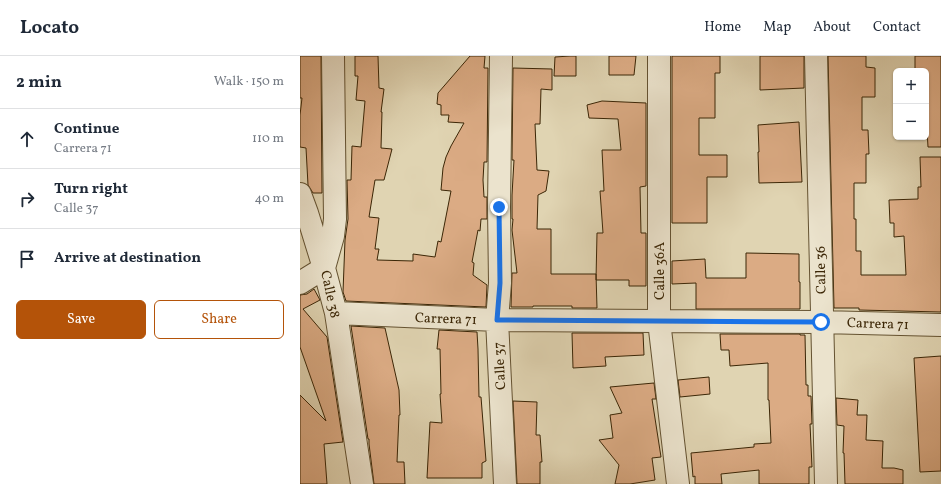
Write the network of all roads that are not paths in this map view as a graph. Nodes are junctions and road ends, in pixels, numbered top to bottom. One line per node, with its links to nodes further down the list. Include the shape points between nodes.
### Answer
1 (333, 56): 6 (street, Calle 38, via 335,219 334,236)
2 (501, 56): 9 (street, Calle 37, via 500,283)
3 (659, 56): 10 (street, Calle 36A)
4 (816, 56): 11 (street, Calle 36)
5 (300, 194): 6 (street)
6 (324, 268): 7 (street); 8 (street, Calle 38)
7 (300, 283)
8 (336, 313): 9 (street, Carrera 71); 13 (street, Calle 38)
9 (497, 320): 10 (street, Carrera 71); 14 (street, Calle 37)
10 (659, 321): 11 (street, Carrera 71); 15 (street, Calle 36A)
11 (821, 322): 12 (street, Carrera 71); 16 (street, Calle 36)
12 (941, 325)
13 (362, 484)
14 (505, 484)
15 (678, 484)
16 (826, 484)

